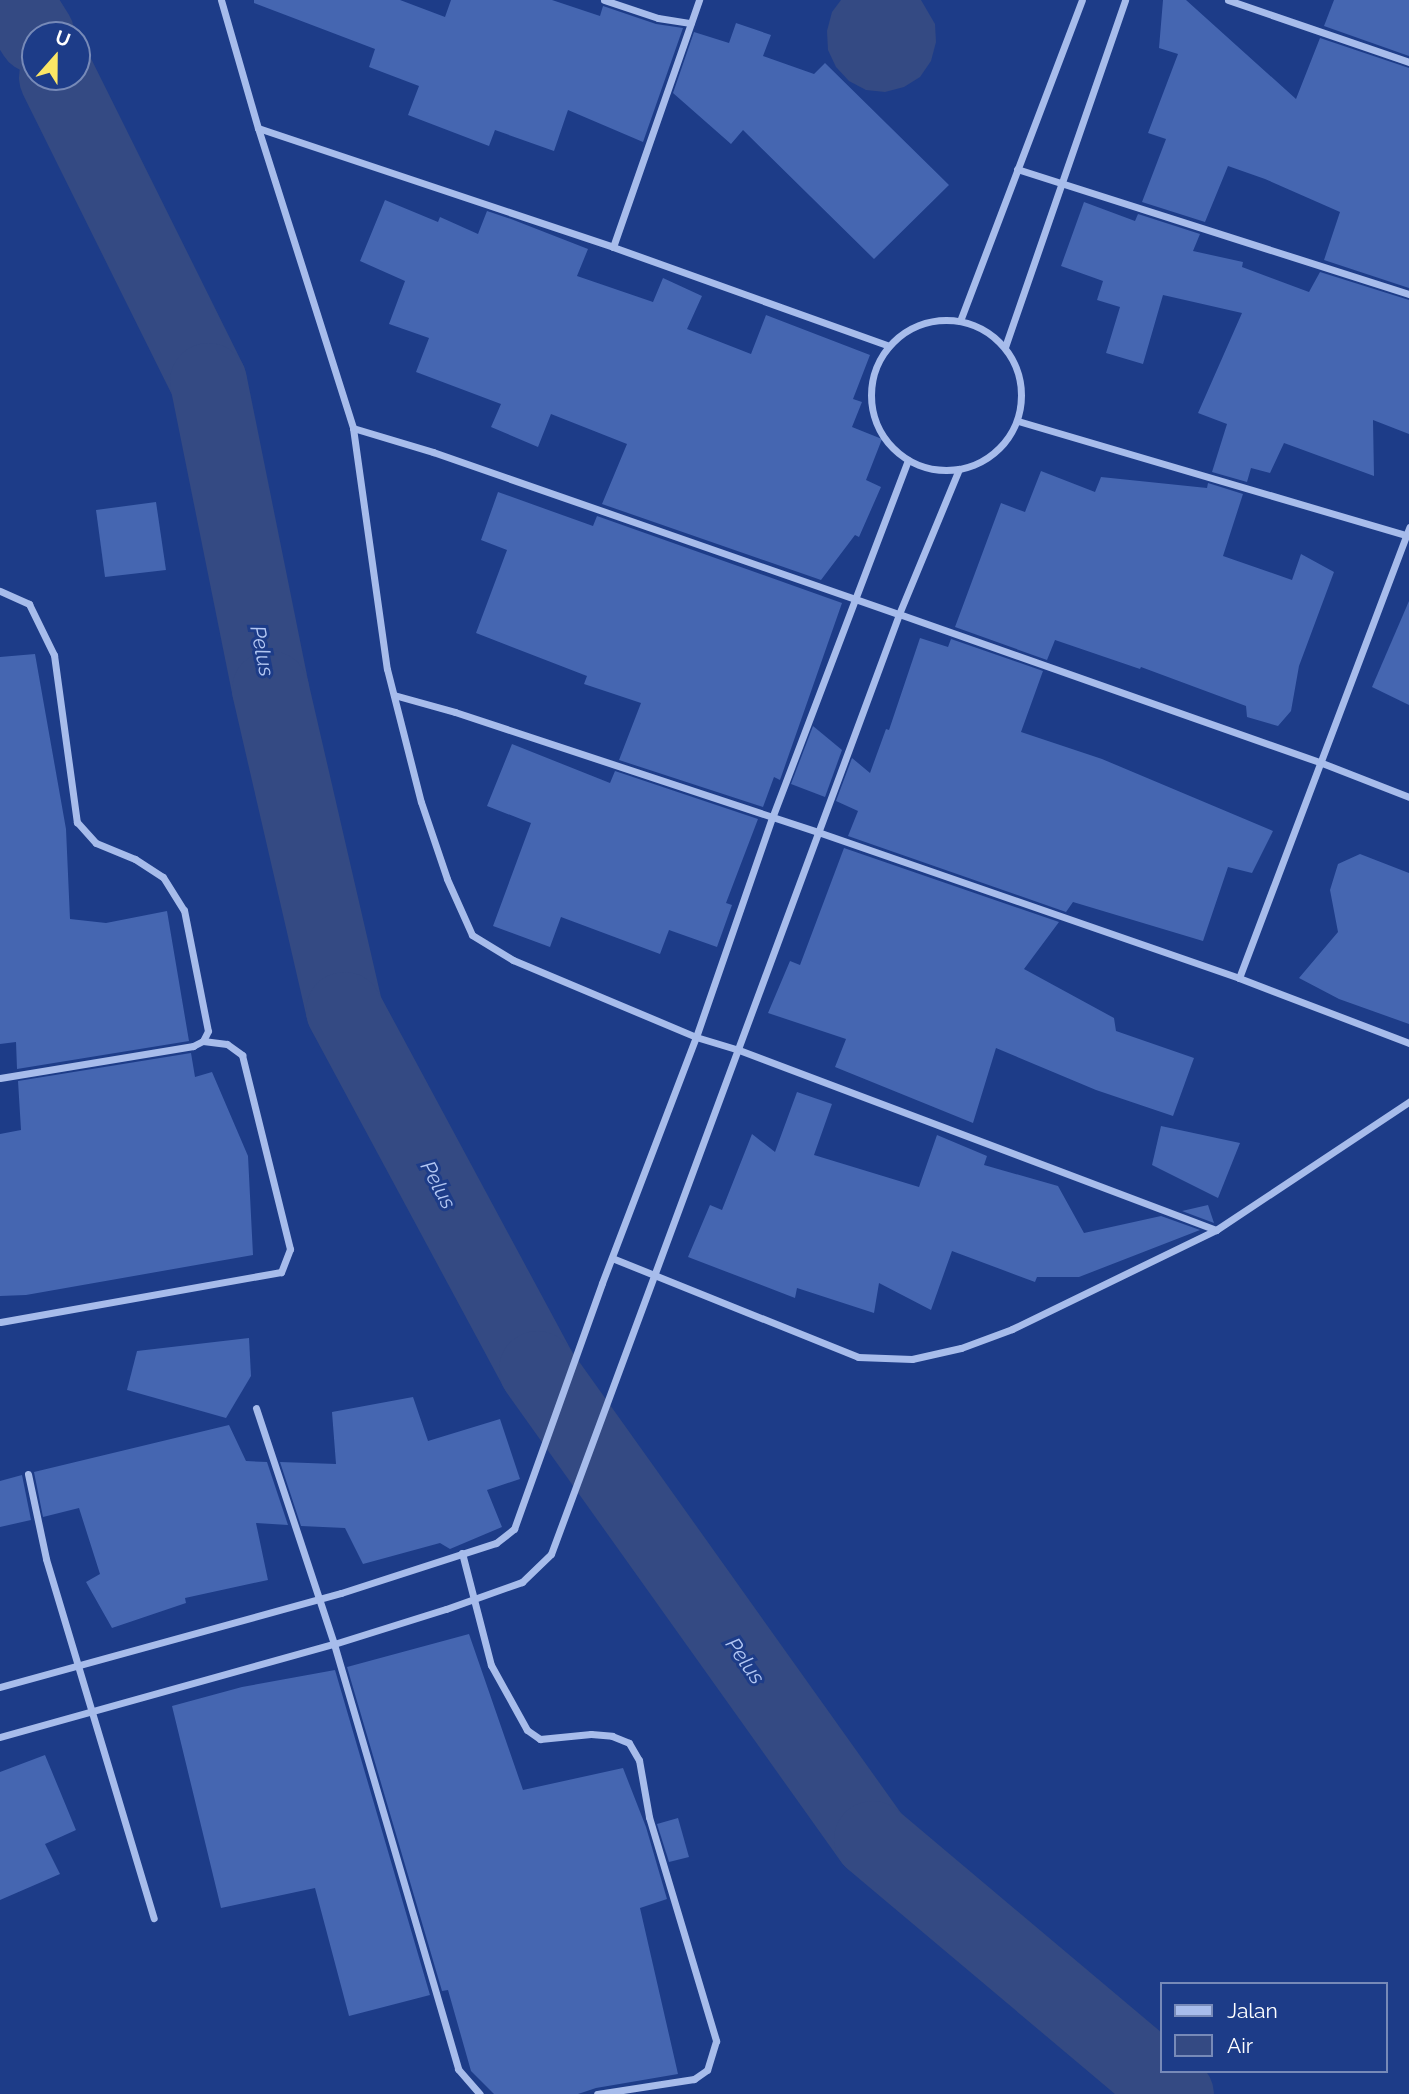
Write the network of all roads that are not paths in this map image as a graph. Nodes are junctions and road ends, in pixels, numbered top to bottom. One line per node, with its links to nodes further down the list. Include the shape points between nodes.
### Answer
1 (221, 0): 9 (street)
2 (604, 0): 7 (street, via 658,18)
3 (699, 0): 7 (street)
4 (1082, 0): 10 (street)
5 (1125, 0): 11 (street)
6 (1228, 0): 8 (street)
7 (691, 23): 12 (street)
8 (1409, 62)
9 (258, 128): 12 (street); 18 (street)
10 (1017, 169): 11 (street); 14 (street)
11 (1062, 181): 13 (street); 16 (street)
12 (613, 247): 15 (street)
13 (1409, 294)
14 (960, 321): 15 (street, via 933,320 909,329); 16 (street, via 985,330)
15 (889, 346): 19 (street, via 875,368 871,394 875,420 888,443)
16 (1005, 347): 17 (street, via 1017,370 1022,396)
17 (1018, 421): 20 (street, via 1004,444 984,461); 21 (street)
18 (353, 428): 23 (street); 25 (street)
19 (908, 460): 20 (street, via 933,469); 23 (street)
20 (959, 469): 24 (street)
21 (1408, 532): 26 (street)
22 (0, 590): 32 (street, via 29,604 54,655 77,822 96,843 163,877 184,910 208,1031)
23 (855, 598): 24 (street); 28 (street)
24 (900, 614): 26 (street); 29 (street)
25 (394, 695): 28 (street); 31 (street, via 421,802 472,935 513,960)
26 (1322, 763): 27 (street); 30 (street)
27 (1409, 797)
28 (772, 818): 29 (street); 31 (street)
29 (818, 832): 30 (street); 34 (street)
30 (1240, 978): 33 (street)
31 (696, 1037): 34 (street); 38 (street)
32 (204, 1041): 35 (street); 40 (street, via 228,1044 242,1055 290,1249 281,1272)
33 (1409, 1043)
34 (739, 1050): 37 (street); 39 (street)
35 (0, 1078)
36 (1409, 1102): 37 (street)
37 (1216, 1230): 39 (street, via 1012,1329 961,1348 912,1359 858,1357)
38 (612, 1258): 39 (street); 43 (street, via 518,1518 508,1536)
39 (656, 1276): 44 (street, via 562,1534 544,1564 523,1582)
40 (0, 1322)
41 (256, 1408): 45 (street)
42 (28, 1474): 47 (street, via 46,1559)
43 (462, 1553): 44 (street); 45 (street)
44 (476, 1598): 46 (street); 53 (street, via 491,1665 527,1730 540,1738 612,1736 629,1743 639,1760 649,1817 716,2041 707,2070 694,2079)
45 (320, 1600): 46 (street); 47 (street)
46 (334, 1644): 49 (street); 52 (street, via 458,2069)
47 (80, 1665): 48 (street); 49 (street)
48 (0, 1687)
49 (90, 1713): 50 (street); 51 (street)
50 (0, 1737)
51 (154, 1918)
52 (481, 2094)
53 (597, 2094)

